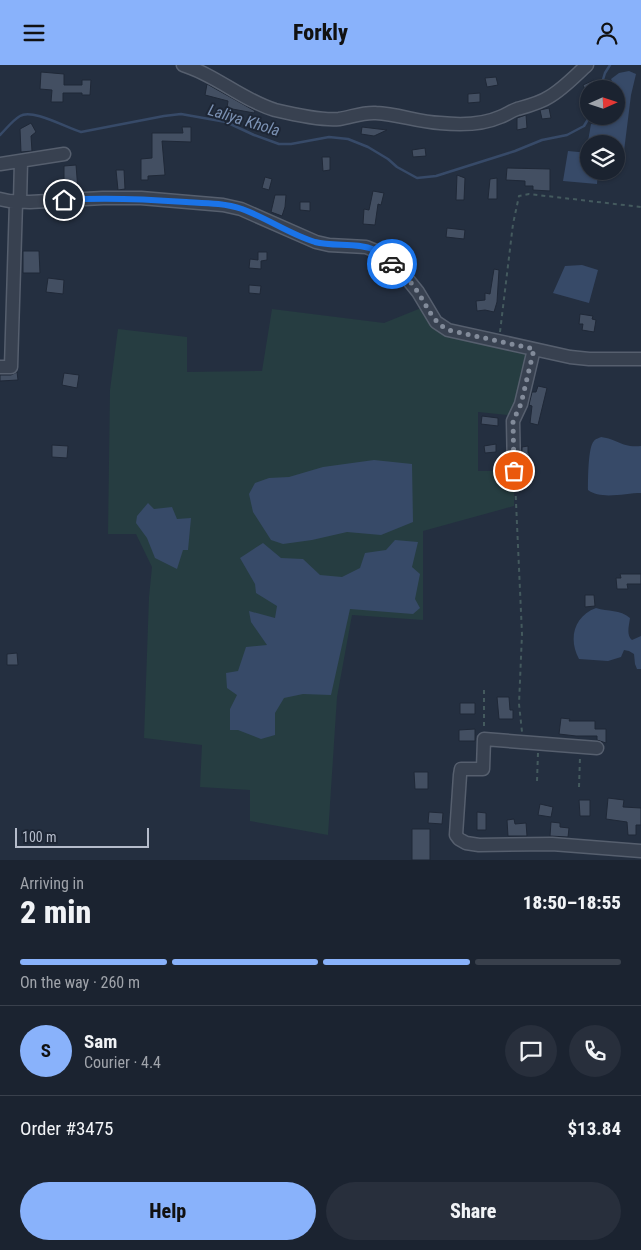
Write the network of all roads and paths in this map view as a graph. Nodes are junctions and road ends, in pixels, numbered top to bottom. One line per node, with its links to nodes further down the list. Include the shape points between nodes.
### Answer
1 (183, 65): 2 (street, via 276,110 326,119 375,113 454,124 490,121 541,101 563,87)
2 (587, 65)
3 (64, 154): 4 (street)
4 (21, 161): 5 (street); 7 (street)
5 (0, 164)
6 (0, 199): 7 (street)
7 (18, 202): 9 (street, via 141,198 241,209 316,242 375,250 401,271 432,317 442,326); 12 (street, via 11,367)
8 (641, 207): 9 (path, via 529,194 519,196)
9 (499, 341): 10 (street)
10 (534, 349): 11 (street, via 589,359); 13 (street, via 521,404 513,421)
11 (641, 359)
12 (0, 367)
13 (514, 471): 16 (path, via 522,634 519,704)
14 (484, 690): 15 (path)
15 (484, 739): 16 (street); 22 (street, via 483,769 462,769 460,775 456,835 459,839 479,845 552,844)
16 (522, 742): 17 (street)
17 (538, 743): 18 (street); 20 (path)
18 (580, 747): 19 (street); 21 (path)
19 (597, 748)
20 (537, 781)
21 (579, 787)
22 (641, 851)

